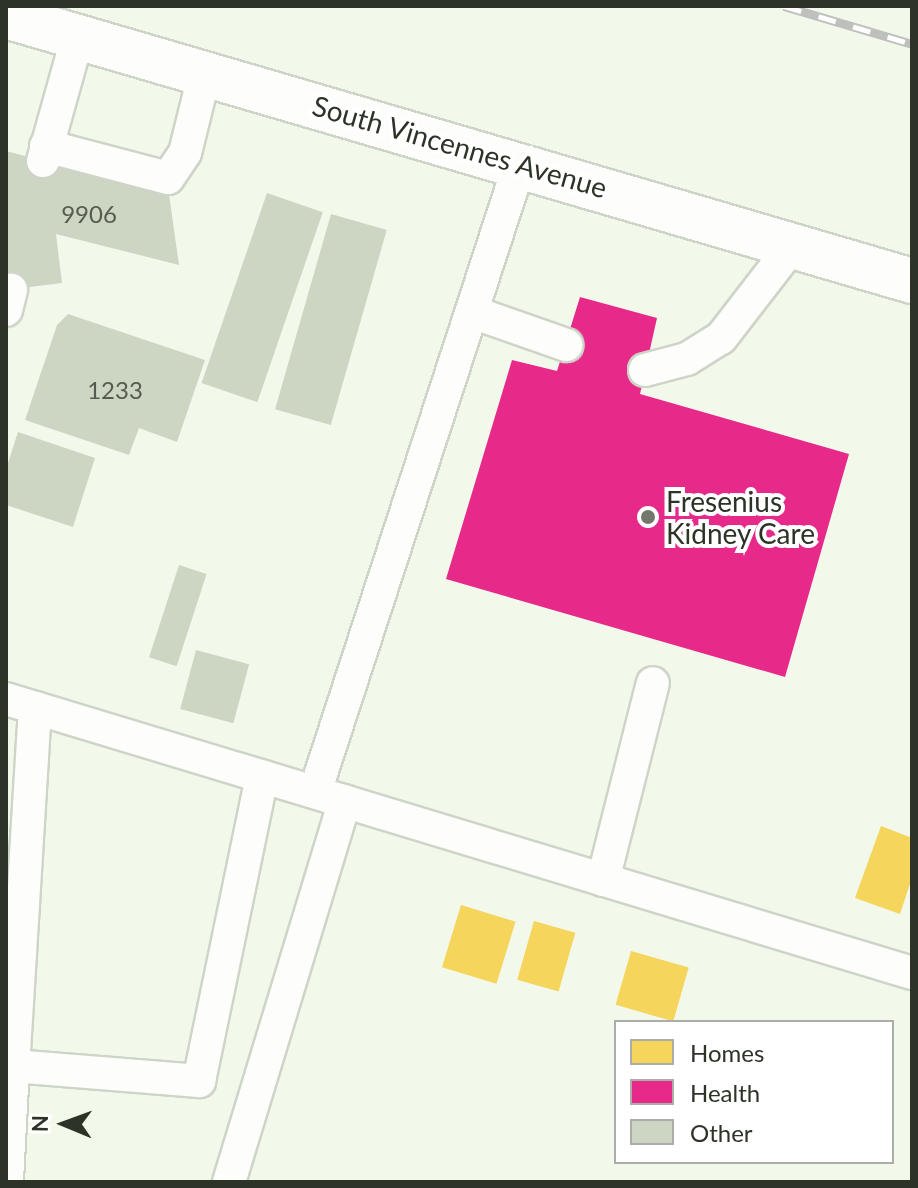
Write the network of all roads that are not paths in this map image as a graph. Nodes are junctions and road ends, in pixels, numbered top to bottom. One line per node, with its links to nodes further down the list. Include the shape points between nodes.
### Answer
1 (6, 16): 2 (main road, South Vincennes Avenue)
2 (78, 36): 3 (main road, South Vincennes Avenue); 3 (lane, via 45,154 168,178 185,153)
3 (205, 72): 4 (main road, South Vincennes Avenue)
4 (520, 163): 5 (main road, South Vincennes Avenue); 7 (lane)
5 (793, 245): 6 (main road, South Vincennes Avenue); 9 (lane, via 721,338 687,359)
6 (912, 281)
7 (472, 312): 8 (lane); 13 (lane)
8 (566, 345)
9 (645, 370)
10 (653, 683): 14 (lane)
11 (20, 704): 12 (lane); 16 (lane)
12 (262, 776): 13 (lane); 16 (lane, via 199,1081)
13 (330, 797): 14 (lane); 18 (lane)
14 (603, 880): 15 (lane)
15 (912, 973)
16 (10, 1066): 17 (lane)
17 (7, 1182)
18 (229, 1182)

